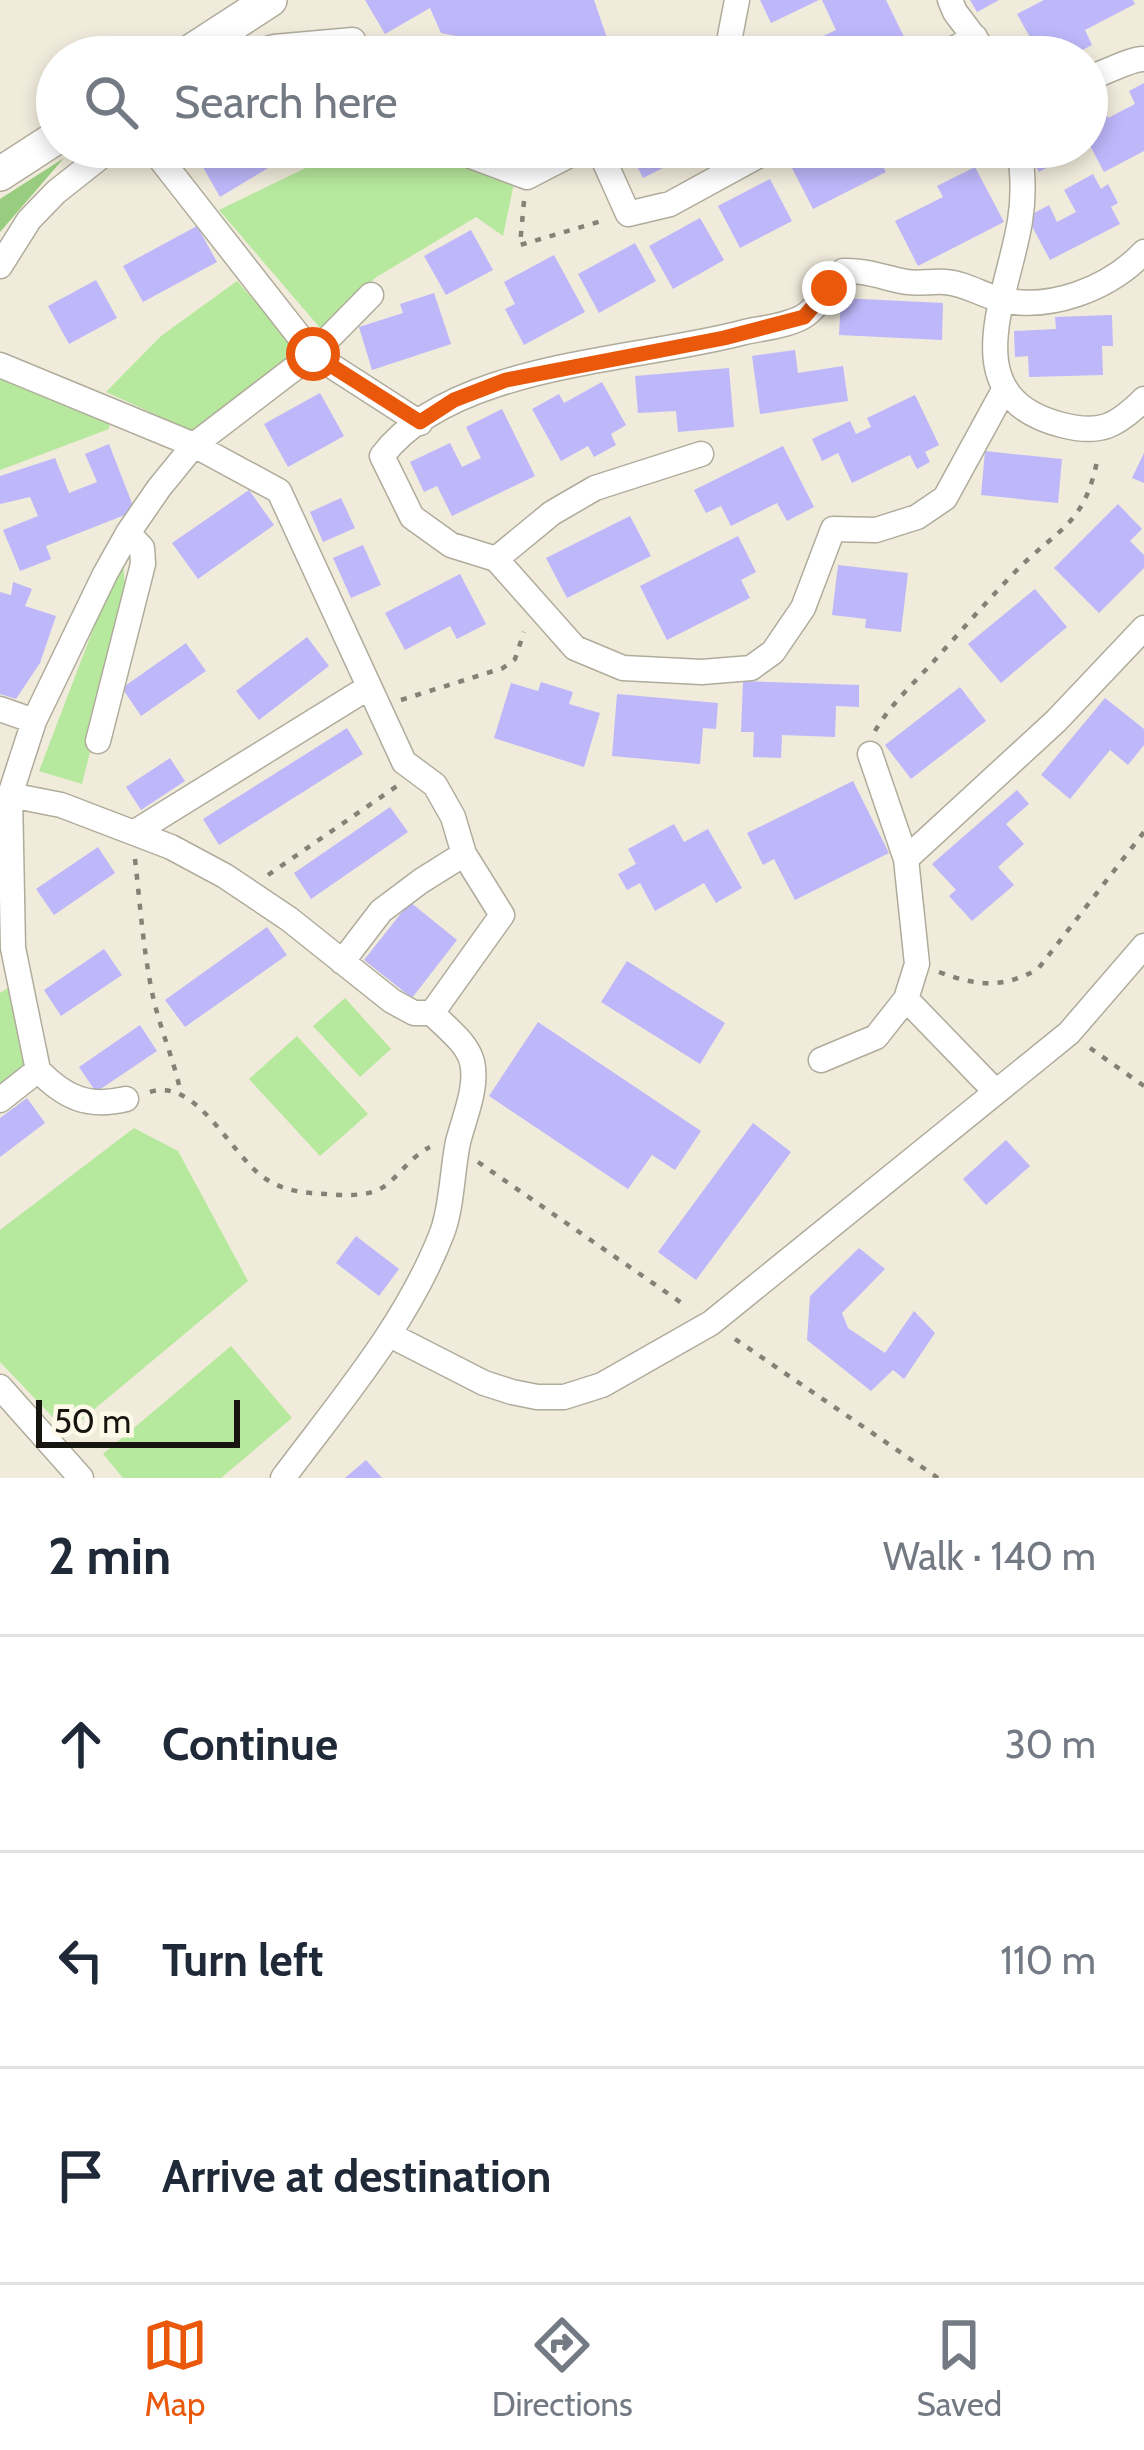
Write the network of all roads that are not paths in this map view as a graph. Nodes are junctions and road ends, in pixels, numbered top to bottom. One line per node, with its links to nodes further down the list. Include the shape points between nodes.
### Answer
1 (270, 0): 4 (street)
2 (737, 0): 5 (street)
3 (950, 0): 6 (street)
4 (214, 36)
5 (730, 36)
6 (975, 36)
7 (1144, 59): 8 (street)
8 (1108, 72)
9 (36, 151): 17 (street)
10 (86, 168): 19 (street, via 29,220)
11 (167, 168): 22 (street)
12 (503, 168): 13 (street, via 527,177)
13 (544, 168)
14 (607, 168): 15 (street, via 628,214 670,204)
15 (736, 168)
16 (1022, 168): 21 (street, via 1020,219)
17 (0, 174)
18 (1144, 252): 21 (street, via 1128,269 1061,300)
19 (0, 266)
20 (371, 295): 22 (street)
21 (1000, 300): 24 (street, via 996,368); 26 (street, via 948,282 843,271 804,317 506,380)
22 (313, 354): 26 (street); 27 (street)
23 (0, 365): 27 (street)
24 (1004, 390): 25 (street, via 1040,419 1074,428 1104,429); 30 (street, via 945,498 876,530 833,529 803,608 773,652 751,668 623,668 575,648)
25 (1144, 399)
26 (420, 422): 30 (street, via 382,456 412,517 451,545)
27 (194, 446): 29 (street); 32 (street, via 279,491)
28 (701, 454): 30 (street, via 595,488)
29 (128, 533): 34 (street); 35 (street, via 142,548 143,565)
30 (496, 559)
31 (1144, 628): 40 (street)
32 (374, 697): 38 (street); 39 (street, via 404,763 435,785)
33 (0, 710): 34 (street)
34 (34, 721): 37 (street)
35 (98, 741)
36 (870, 754): 40 (street)
37 (10, 795): 38 (street); 46 (street, via 13,948)
38 (135, 832): 42 (street, via 246,890)
39 (464, 854): 42 (street, via 381,910); 44 (street, via 502,915)
40 (906, 859): 43 (street, via 917,964)
41 (1144, 946): 47 (street, via 1069,1033)
42 (343, 962): 44 (street, via 392,1001)
43 (905, 999): 45 (street, via 876,1037); 47 (street)
44 (432, 1013): 50 (street, via 467,1048 472,1089 445,1228)
45 (820, 1060)
46 (38, 1070): 48 (street); 49 (street, via 69,1095 100,1105)
47 (996, 1092): 50 (street, via 711,1323 602,1385 565,1397 525,1394 484,1383)
48 (0, 1100)
49 (126, 1100)
50 (390, 1335): 53 (street)
51 (0, 1387): 52 (street)
52 (81, 1478)
53 (283, 1478)

